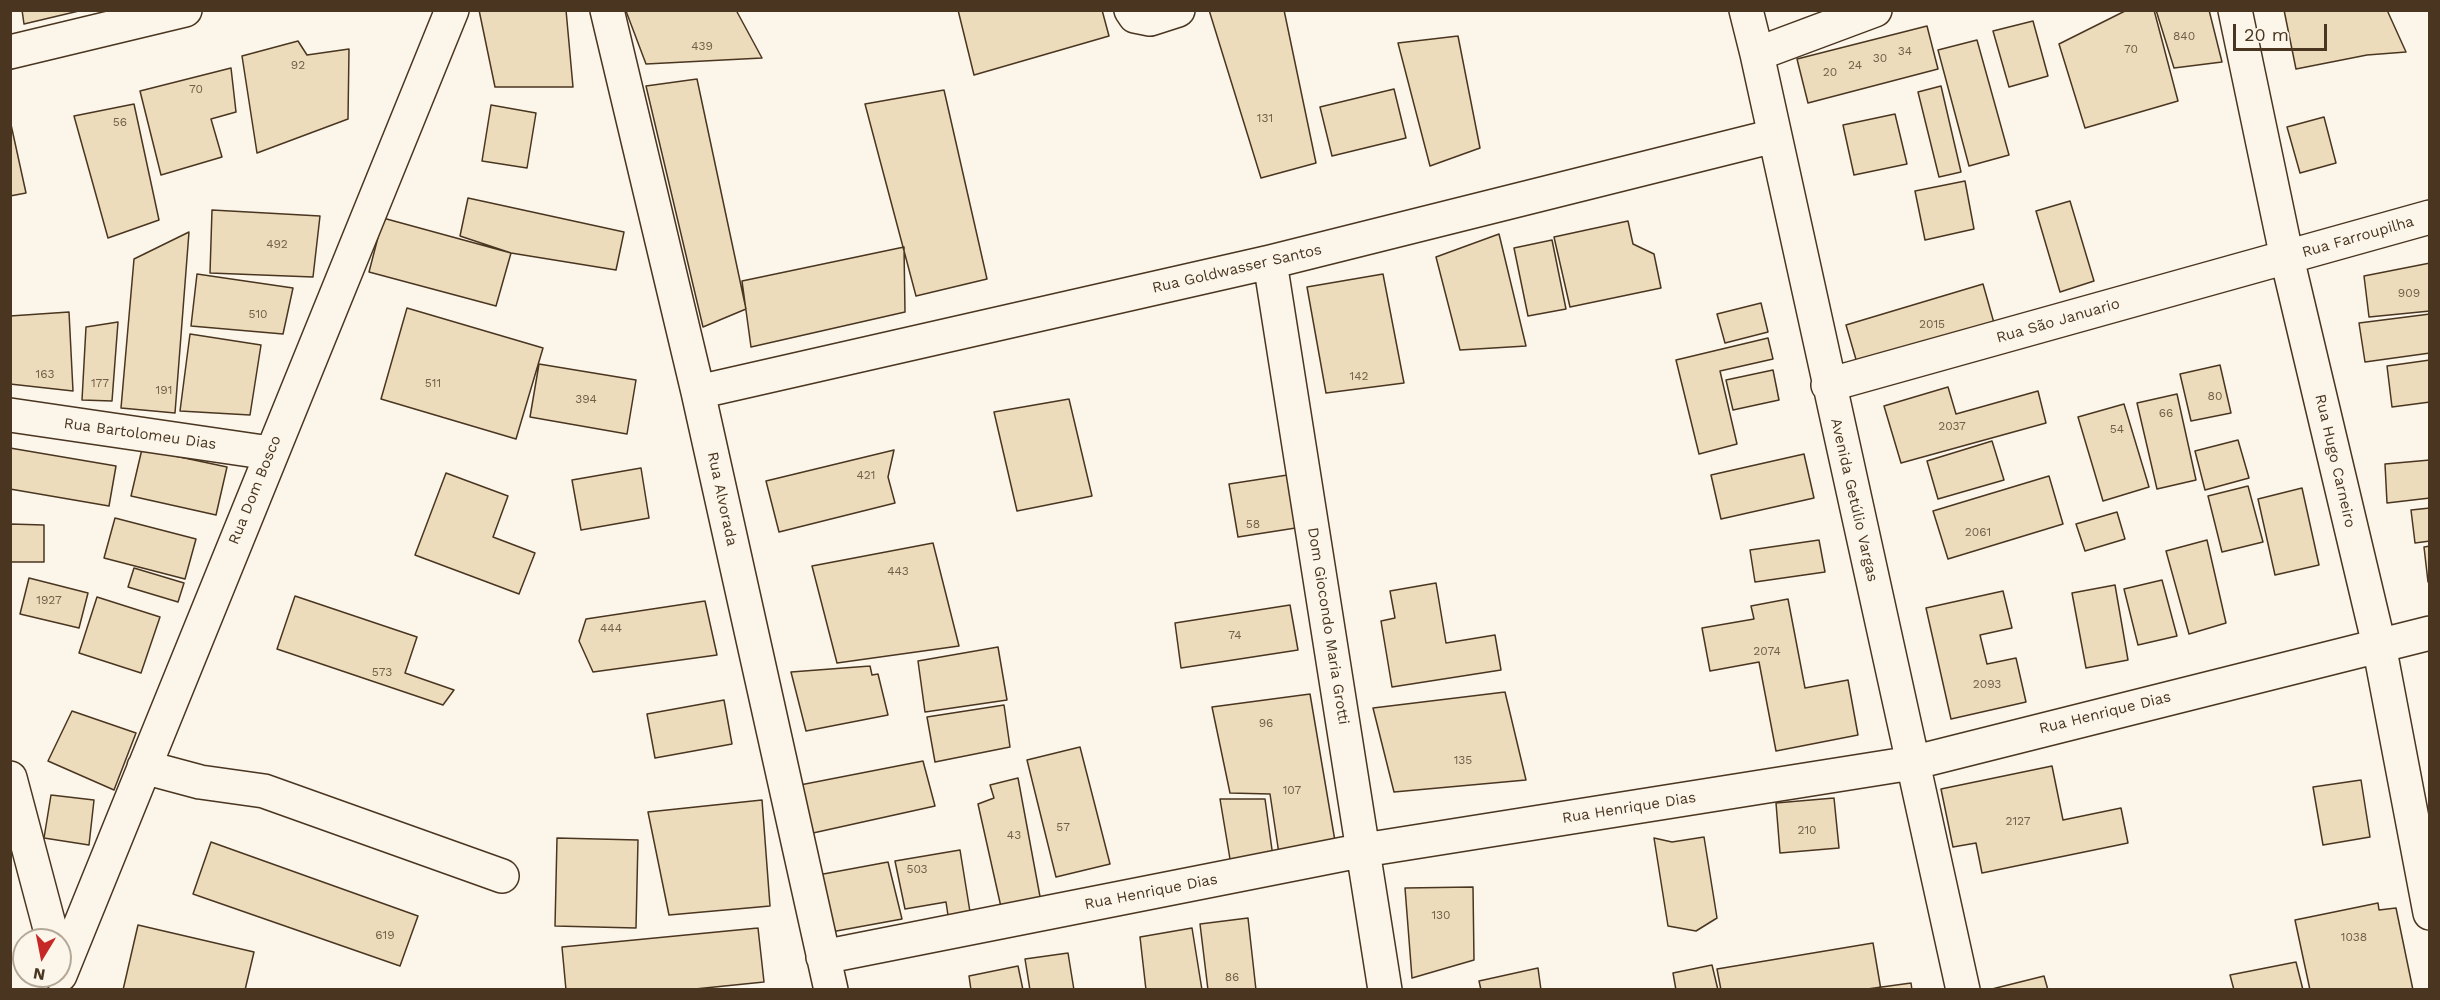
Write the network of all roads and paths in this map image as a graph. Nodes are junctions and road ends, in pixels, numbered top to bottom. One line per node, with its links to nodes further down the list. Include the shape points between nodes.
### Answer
1 (185, 10): 9 (street)
2 (452, 10): 19 (street, Rua Dom Bosco)
3 (607, 10): 17 (street, Rua Alvorada)
4 (1131, 10): 5 (street, via 1135,16 1150,19)
5 (1178, 10)
6 (1746, 10): 11 (street, Avenida Getúlio Vargas)
7 (1875, 10): 11 (street)
8 (2235, 10): 14 (street, Rua Hugo Carneiro)
9 (145, 15): 10 (street)
10 (10, 52)
11 (1757, 54): 12 (street, Avenida Getúlio Vargas)
12 (1774, 136): 15 (street, Rua Goldwasser Santos); 16 (street, Avenida Getúlio Vargas)
13 (2430, 217): 14 (street, Rua Farroupilha)
14 (2287, 258): 16 (street, Rua São Januario); 21 (street, Rua Hugo Carneiro)
15 (1270, 262): 17 (street, Rua Goldwasser Santos); 25 (street, Dom Giocondo Maria Grotti)
16 (1828, 385): 22 (street, Avenida Getúlio Vargas)
17 (698, 392): 30 (street, Rua Alvorada)
18 (10, 416): 19 (street, Rua Bartolomeu Dias)
19 (270, 453): 23 (street, Rua Dom Bosco)
20 (2430, 633): 21 (street, Rua Henrique Dias)
21 (2379, 645): 22 (street, Rua Henrique Dias); 27 (street, Rua Hugo Carneiro)
22 (1912, 763): 25 (street, Rua Henrique Dias); 33 (street, Avenida Getúlio Vargas)
23 (144, 767): 26 (street, via 200,782 264,791); 29 (street, Rua Dom Bosco)
24 (10, 778): 28 (street)
25 (1364, 850): 30 (street, Rua Henrique Dias); 32 (street, Dom Giocondo Maria Grotti)
26 (502, 876)
27 (2430, 913)
28 (48, 928)
29 (72, 936)
30 (823, 957): 31 (street, Rua Alvorada)
31 (831, 990)
32 (1385, 990)
33 (1963, 990)

